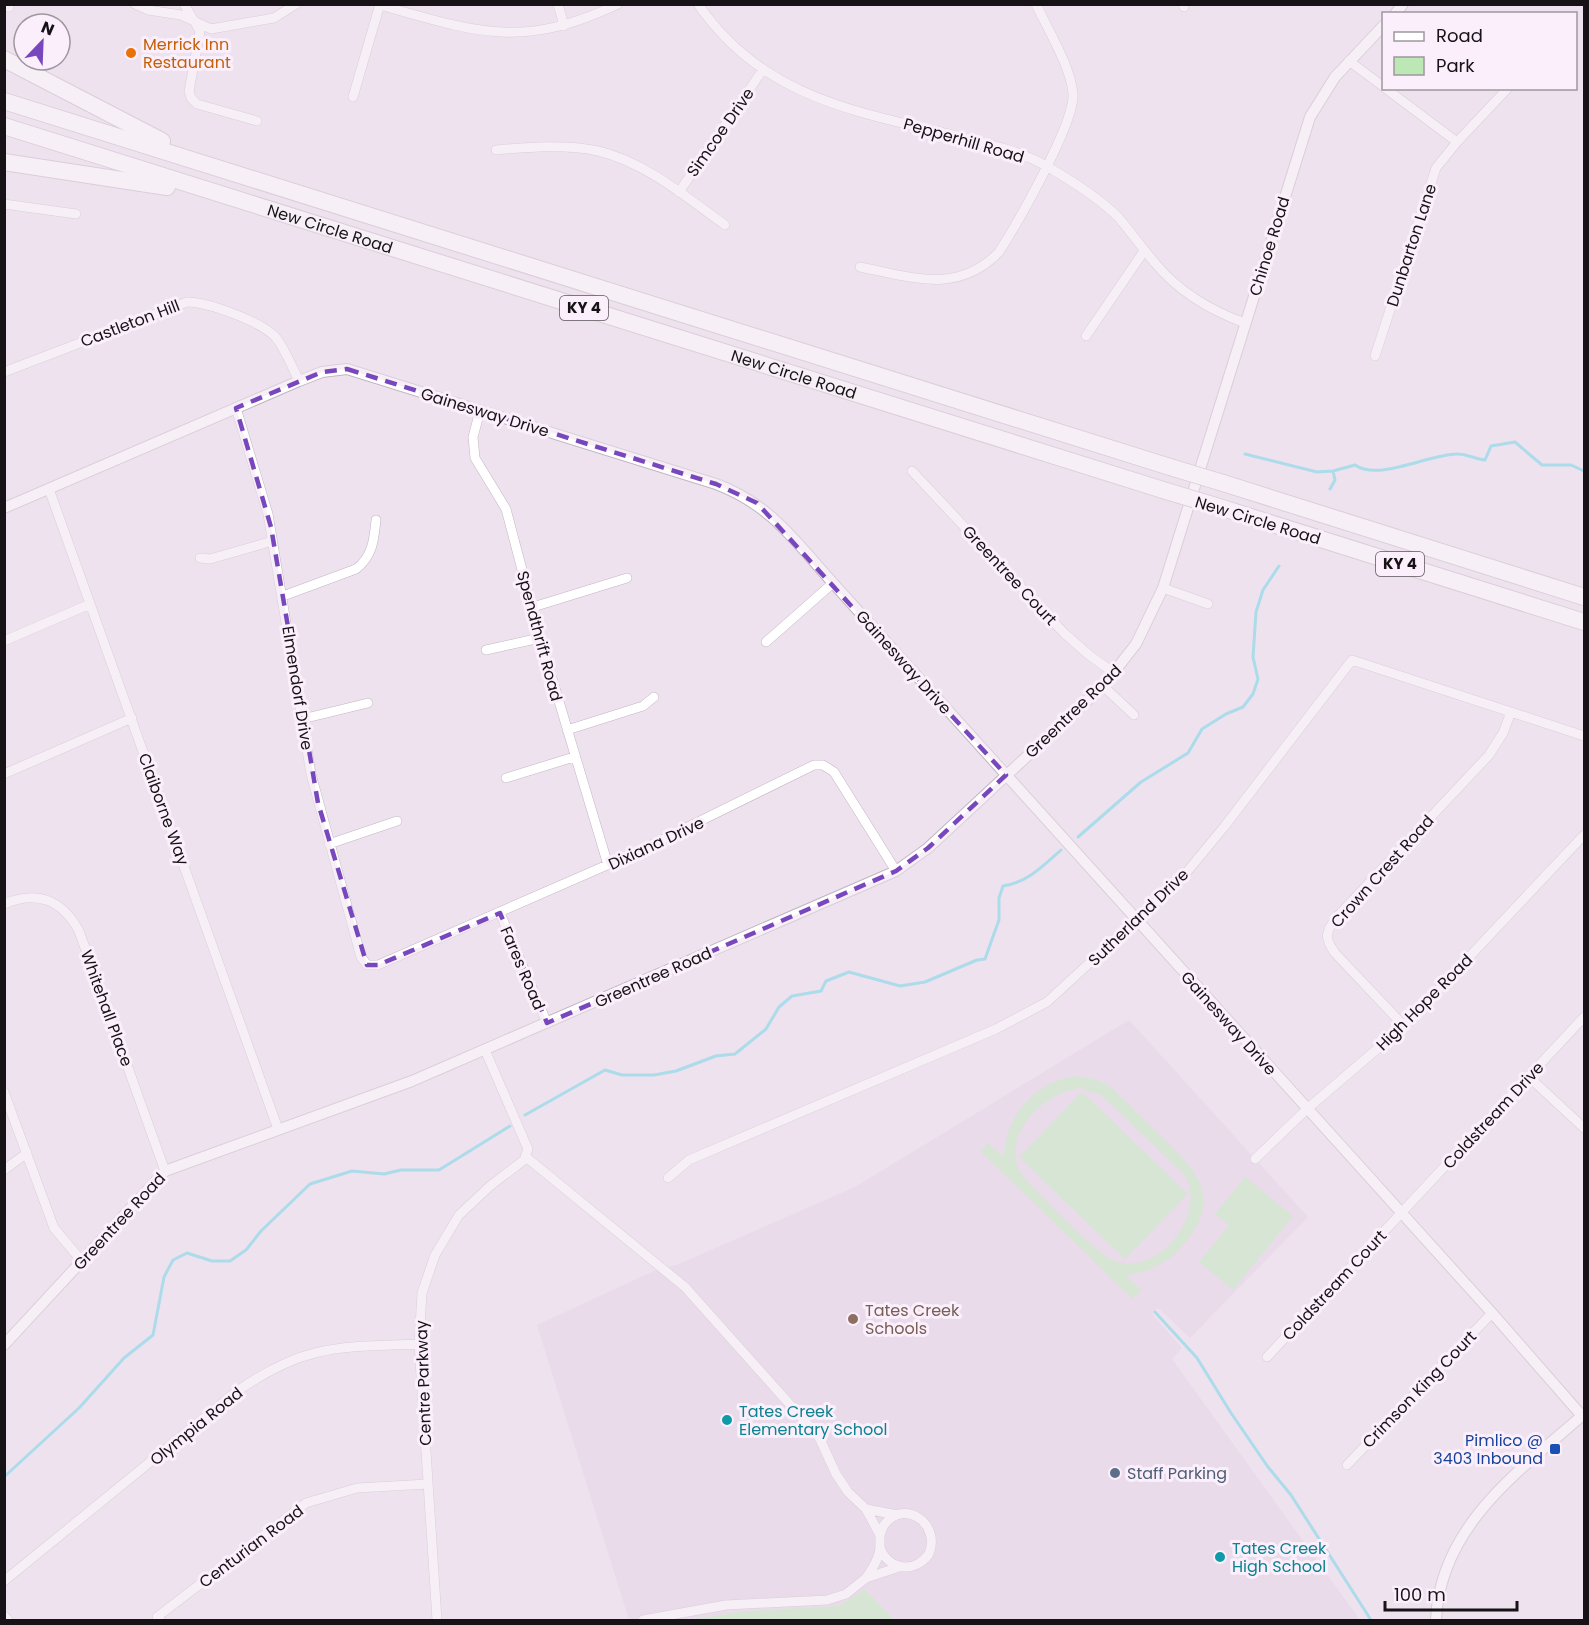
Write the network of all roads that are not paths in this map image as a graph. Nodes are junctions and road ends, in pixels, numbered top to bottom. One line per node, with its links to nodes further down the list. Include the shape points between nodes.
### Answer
1 (135, 4): 9 (street)
2 (184, 4): 10 (street)
3 (296, 4): 10 (street, via 274,18 241,25 211,29)
4 (558, 4): 11 (street)
5 (618, 4): 11 (street)
6 (698, 4): 15 (street, Pepperhill Road, via 722,36)
7 (1036, 4): 26 (street, via 1073,95 1069,117)
8 (380, 5): 11 (street, via 480,31 522,33); 19 (street)
9 (159, 8): 10 (street)
10 (195, 20): 21 (street, via 200,31 191,98 197,104)
11 (564, 26)
12 (1382, 26): 14 (street, Chinoe Road)
13 (4, 59): 27 (highway, via 141,132)
14 (1349, 62): 16 (street); 35 (street, Chinoe Road, via 1310,117)
15 (762, 71): 26 (street, Pepperhill Road, via 797,90 845,108 1002,148); 28 (street, Simcoe Drive)
16 (1382, 87)
17 (1387, 90): 23 (street)
18 (1506, 90): 23 (street, Dunbarton Lane)
19 (353, 97)
20 (4, 101): 27 (highway, New Circle Road / KY 4)
21 (257, 121)
22 (4, 126): 32 (highway, New Circle Road / KY 4)
23 (1457, 142): 37 (street, Dunbarton Lane, via 1436,168 1427,189)
24 (496, 150): 28 (street, via 596,151 634,164)
25 (4, 162): 32 (highway, via 158,184)
26 (1046, 166): 33 (street, Pepperhill Road, via 1108,208); 34 (street, via 999,252 973,272 928,281)
27 (268, 184): 53 (highway, New Circle Road / KY 4, bridge)
28 (679, 192): 31 (street)
29 (4, 204): 30 (street)
30 (76, 214)
31 (725, 225)
32 (384, 245): 57 (highway, New Circle Road / KY 4, bridge)
33 (1144, 251): 35 (street, Pepperhill Road, via 1184,291); 36 (street)
34 (861, 267)
35 (1245, 323): 43 (street, Chinoe Road)
36 (1086, 336)
37 (1375, 356)
38 (4, 372): 39 (street, Castleton Hill, via 187,302 204,304 272,333)
39 (299, 381): 40 (street, Gainesway Drive); 41 (street, Gainesway Drive, via 322,372 347,369)
40 (236, 408): 44 (street, Gainesway Drive); 47 (street, Elmendorf Drive)
41 (480, 411): 50 (street, Gainesway Drive, via 736,491 765,510); 56 (street, Spendthrift Road, via 473,437 475,458 506,509)
42 (912, 471): 62 (street, Greentree Court, via 1064,633)
43 (1194, 488): 51 (street, Greentree Road)
44 (49, 489): 45 (street, Gainesway Drive); 54 (street, Claiborne Way)
45 (4, 508)
46 (376, 519): 52 (street, via 373,545 366,561 356,569)
47 (273, 541): 48 (street, via 210,559); 52 (street, Elmendorf Drive)
48 (200, 558)
49 (627, 578): 56 (street)
50 (833, 583): 60 (street); 74 (street, Gainesway Drive)
51 (1163, 588): 55 (street); 62 (street, Greentree Road, via 1136,644)
52 (283, 596): 69 (street, Elmendorf Drive)
53 (1584, 597)
54 (90, 604): 59 (street); 68 (street, Claiborne Way)
55 (1208, 604)
56 (532, 607): 58 (street, Spendthrift Road)
57 (1584, 622)
58 (540, 638): 61 (street); 70 (street, Spendthrift Road)
59 (4, 641)
60 (766, 642)
61 (486, 650)
62 (1114, 673): 63 (street, Greentree Road)
63 (1103, 686): 67 (street); 74 (street, Greentree Road)
64 (654, 697): 70 (street, via 643,706)
65 (368, 703): 69 (street)
66 (1511, 712): 71 (street, Sutherland Drive); 83 (street, Sutherland Drive, via 1352,660 1224,827 1180,879); 87 (street, Crown Crest Road, via 1489,755 1337,917 1326,934 1335,953)
67 (1134, 715)
68 (132, 718): 73 (street); 93 (street, Claiborne Way)
69 (302, 719): 78 (street, Elmendorf Drive)
70 (567, 730): 72 (street, Spendthrift Road)
71 (1584, 735)
72 (574, 757): 75 (street); 79 (street, Spendthrift Road)
73 (4, 774)
74 (1006, 775): 80 (street, Greentree Road, via 928,848); 83 (street, Gainesway Drive)
75 (506, 778)
76 (397, 821): 78 (street)
77 (1584, 835): 87 (street, High Hope Road)
78 (329, 844): 84 (street, Elmendorf Drive, via 361,957)
79 (608, 865): 80 (street, Dixiana Drive, via 814,765 823,765 834,772); 82 (street, Dixiana Drive)
80 (896, 871): 86 (street, Greentree Road)
81 (4, 904): 98 (street, Whitehall Place, via 24,897 43,897 73,920)
82 (500, 913): 84 (street, Dixiana Drive, via 378,965); 86 (street, Fares Road)
83 (1137, 921): 91 (street, Gainesway Drive); 99 (street, Sutherland Drive, via 1036,1009 690,1160)
84 (367, 965)
85 (1584, 1017): 89 (street, Coldstream Drive)
86 (547, 1023): 88 (street, Greentree Road)
87 (1404, 1026): 91 (street, High Hope Road)
88 (485, 1050): 93 (street, Greentree Road); 95 (street, via 527,1146)
89 (1529, 1077): 92 (street); 100 (street, Coldstream Drive)
90 (4, 1092): 94 (street)
91 (1307, 1109): 96 (street, High Hope Road); 100 (street, Gainesway Drive)
92 (1584, 1128)
93 (278, 1130): 98 (street, Greentree Road)
94 (27, 1153): 97 (street); 101 (street, via 54,1228)
95 (526, 1156): 103 (street, Centre Parkway, via 469,1204 442,1241 428,1270); 109 (street, via 679,1280 819,1437 836,1474)
96 (1255, 1159)
97 (4, 1170)
98 (165, 1171): 101 (street, Greentree Road)
99 (668, 1178)
100 (1402, 1214): 102 (street, Gainesway Drive); 105 (street, Coldstream Court)
101 (81, 1260): 104 (street, Greentree Road)
102 (1492, 1313): 106 (street, Gainesway Drive); 107 (street, Crimson King Court)
103 (419, 1344): 108 (street, Centre Parkway); 115 (street, Olympia Road, via 332,1348 298,1356 269,1370 236,1392)
104 (4, 1345)
105 (1267, 1357)
106 (1584, 1417): 121 (street, via 1485,1503 1465,1529 1447,1564)
107 (1347, 1465)
108 (428, 1484): 118 (street, Centurian Road, via 357,1488 306,1503 157,1617); 119 (street, Centre Parkway)
109 (866, 1509): 110 (street); 111 (street)
110 (897, 1515): 111 (street); 113 (street, via 923,1521 932,1540 929,1554 920,1563)
111 (879, 1535): 112 (street)
112 (880, 1548): 113 (street, via 887,1559); 114 (street)
113 (899, 1566): 114 (street)
114 (866, 1578): 120 (street, via 846,1594 827,1600 726,1605)
115 (4, 1581)
116 (4, 1616): 117 (street)
117 (8, 1620)
118 (160, 1620)
119 (437, 1620)
120 (643, 1620)
121 (1436, 1620)

